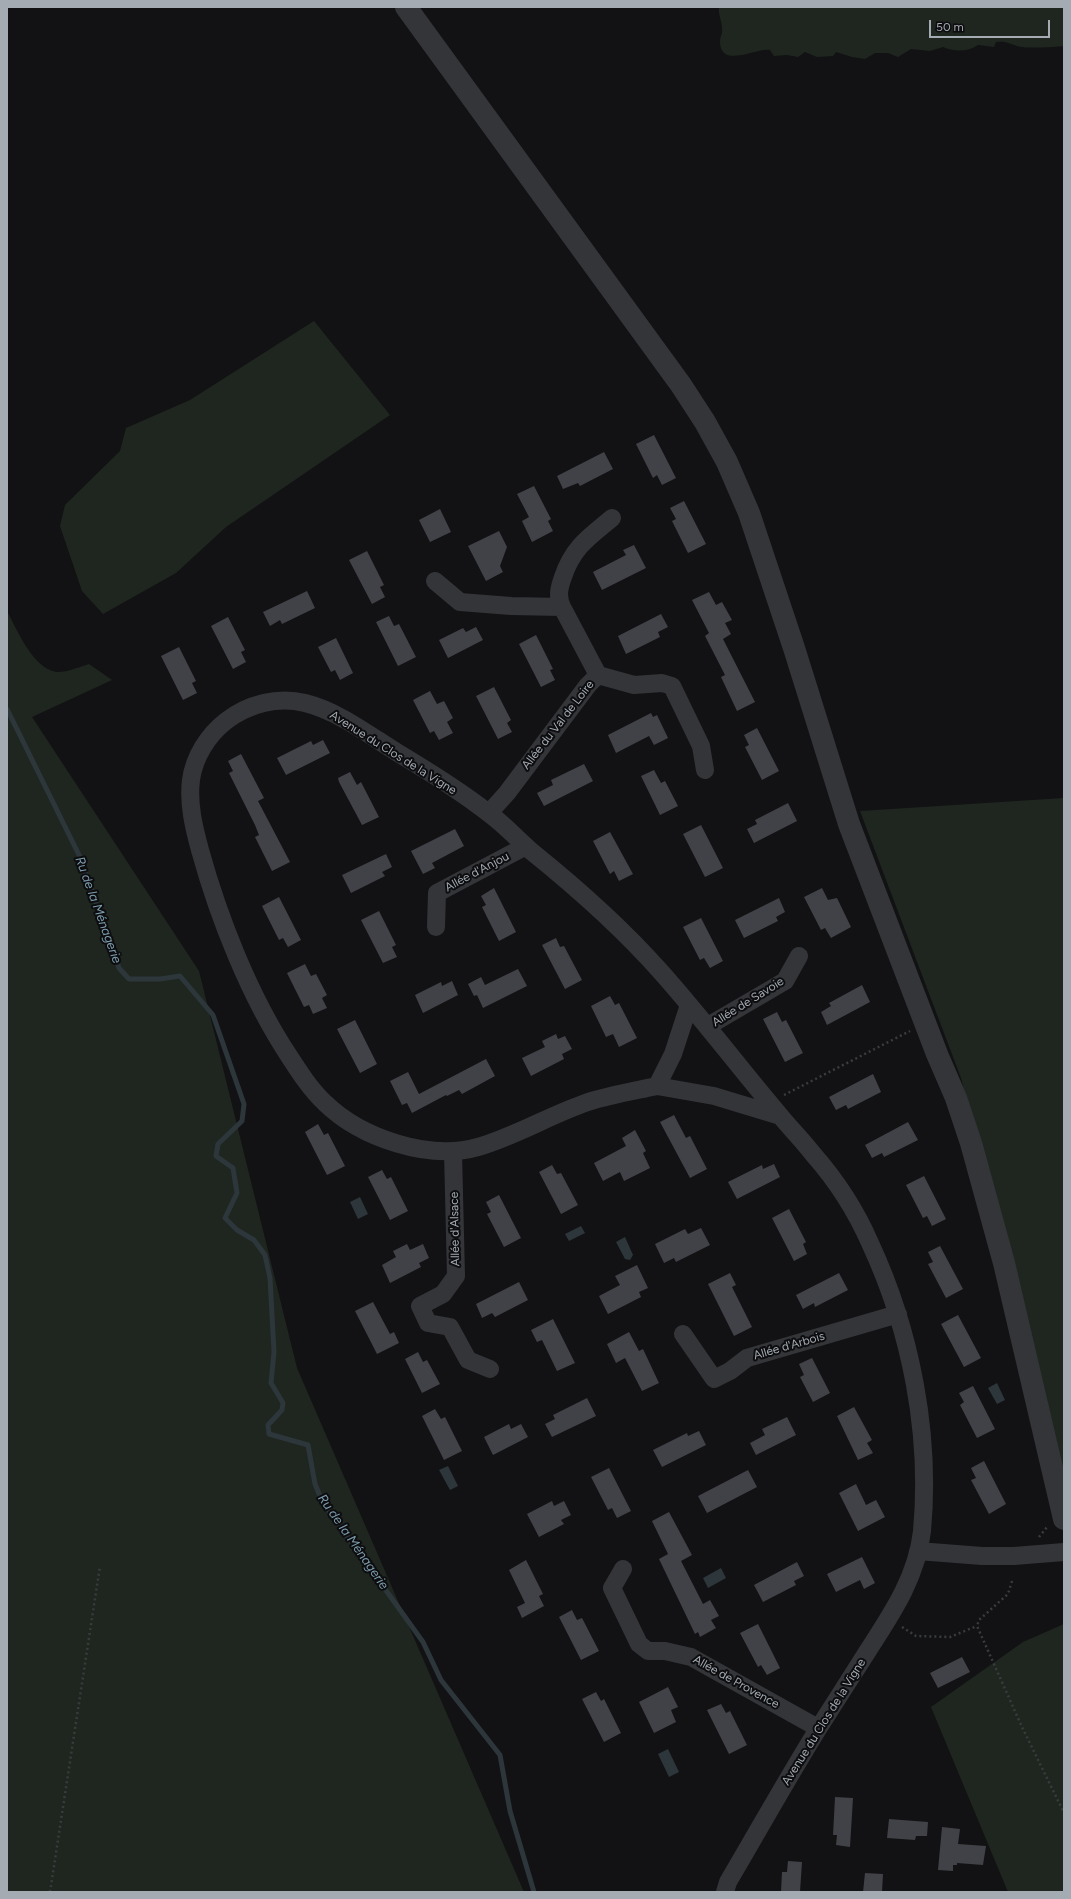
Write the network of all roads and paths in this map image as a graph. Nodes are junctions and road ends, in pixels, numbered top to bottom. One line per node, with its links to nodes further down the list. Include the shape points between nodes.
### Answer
1 (406, 7): 20 (street, via 681,385 709,429 738,486 775,588 849,824 936,1054 956,1098 971,1143 1004,1263)
2 (612, 518): 4 (street, via 570,557 558,590)
3 (435, 581): 4 (street, via 460,602)
4 (562, 607): 5 (street)
5 (598, 675): 6 (street, Allée du Val de Loire, via 634,685 662,683 672,686 702,746); 7 (street, Allée du Val de Loire)
6 (705, 770)
7 (489, 813): 8 (street, Avenue du Clos de la Vigne); 16 (street, Avenue du Clos de la Vigne, via 336,715 306,703 290,700 277,700 249,708 224,723 205,744 191,777 192,817 217,906 265,1014 294,1064 321,1100 340,1116 372,1135 411,1147)
8 (526, 846): 9 (street, Allée d'Anjou, via 437,893); 11 (street, Avenue du Clos de la Vigne, via 608,918)
9 (436, 927)
10 (800, 956): 12 (street, Allée de Savoie, via 785,981)
11 (689, 1005): 12 (street, Avenue du Clos de la Vigne); 14 (street, via 673,1054)
12 (708, 1026): 15 (street, Avenue du Clos de la Vigne)
13 (916, 1027): 15 (path)
14 (657, 1086): 15 (street, Avenue du Clos de la Vigne); 16 (street, Avenue du Clos de la Vigne, via 589,1102 479,1147)
15 (775, 1109): 17 (street, Avenue du Clos de la Vigne, via 827,1170 850,1206 868,1237)
16 (453, 1152): 19 (street, Allée d'Alsace, via 456,1276 443,1294 420,1306 428,1323 450,1327 468,1360)
17 (898, 1314): 18 (street, Allée d'Arbois, via 747,1358 714,1379); 22 (street, Avenue du Clos de la Vigne, via 920,1416 923,1507)
18 (683, 1334)
19 (490, 1369)
20 (1057, 1520): 21 (path)
21 (1033, 1539)
22 (918, 1551): 23 (street, via 982,1556); 27 (street, Avenue du Clos de la Vigne, via 913,1572)
23 (1064, 1552)
24 (100, 1566): 31 (path)
25 (623, 1569): 29 (street, Allée de Provence, via 612,1588 639,1644 644,1649 691,1657)
26 (1012, 1581): 28 (path, via 1008,1594 979,1620)
27 (889, 1618): 28 (path, via 916,1636 950,1637); 29 (street, Avenue du Clos de la Vigne)
28 (976, 1626): 30 (path)
29 (818, 1728): 32 (street, Avenue du Clos de la Vigne, via 728,1882)
30 (1064, 1813)
31 (50, 1892)
32 (725, 1892)

